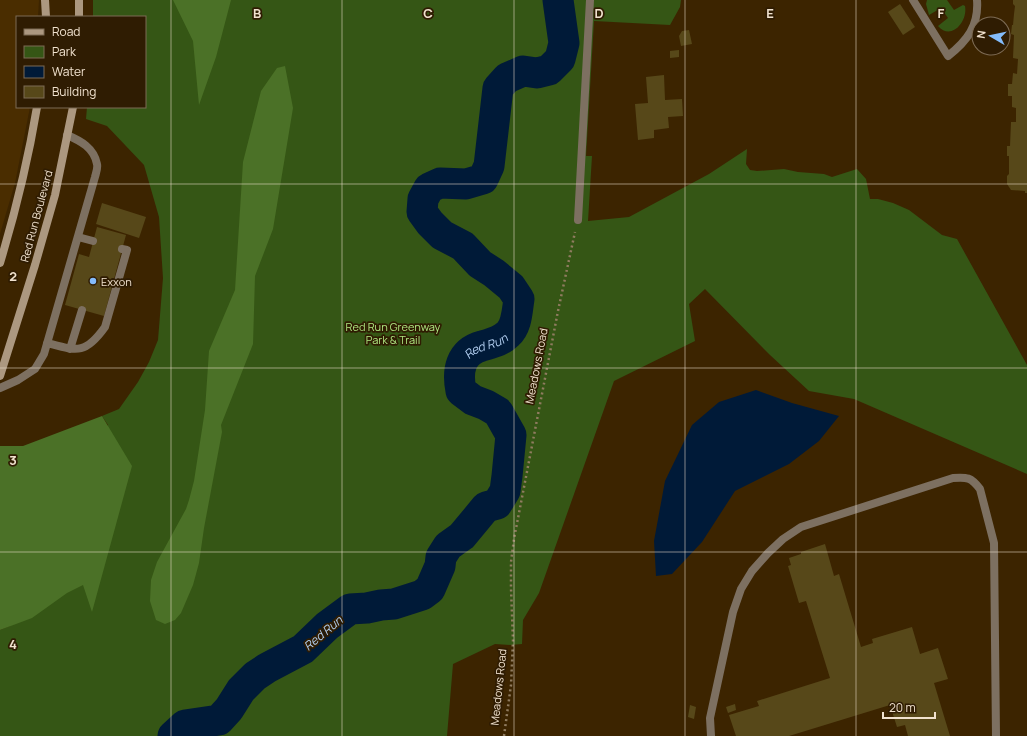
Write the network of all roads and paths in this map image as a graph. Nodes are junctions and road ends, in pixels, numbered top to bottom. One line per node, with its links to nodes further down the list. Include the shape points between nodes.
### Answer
1 (45, 0): 6 (main road)
2 (79, 0): 7 (main road)
3 (590, 0): 11 (street)
4 (913, 0): 5 (street, via 948,56 961,46 972,32 977,14)
5 (977, 0)
6 (46, 16)
7 (79, 16)
8 (37, 108): 15 (main road, Red Run Boulevard, via 29,156 14,219)
9 (73, 108): 10 (main road, Red Run Boulevard)
10 (67, 135): 12 (street, via 92,151 97,165); 19 (main road, Red Run Boulevard, via 45,231)
11 (578, 220): 21 (path, Meadows Road, via 514,539 511,562 511,685)
12 (78, 237): 13 (street); 17 (street)
13 (93, 241)
14 (122, 249): 18 (street, via 127,250 105,327 90,344)
15 (0, 263)
16 (82, 310): 18 (street)
17 (47, 343): 18 (street); 20 (street, via 35,370)
18 (70, 349)
19 (0, 376)
20 (0, 388)
21 (504, 736)
22 (711, 736): 23 (street, via 710,718 733,612 744,583 768,553 783,538 801,527 953,478 967,477 980,489 994,543)
23 (996, 736)

